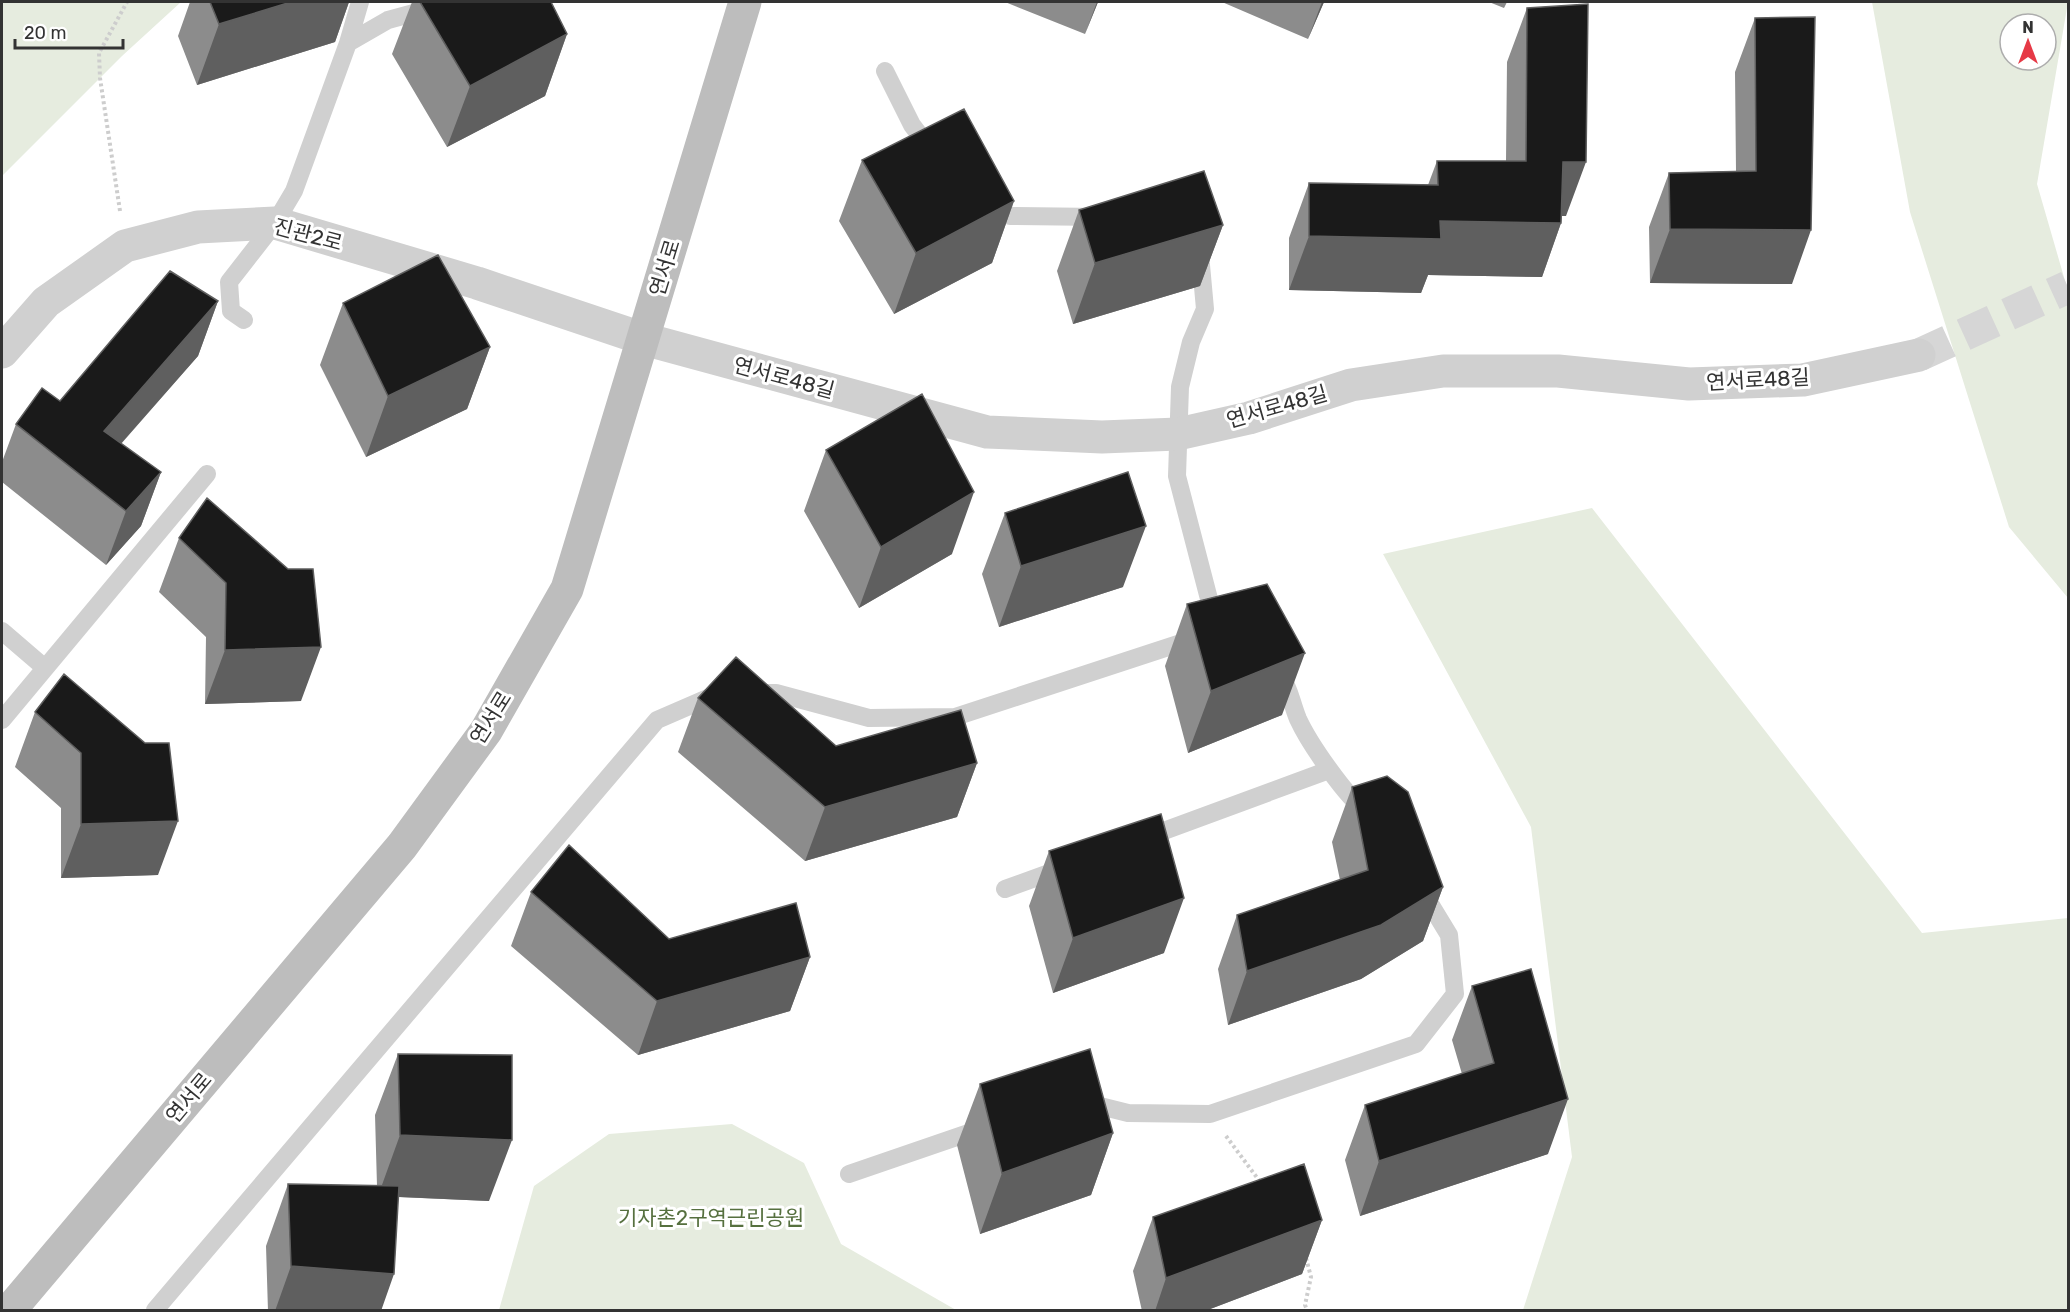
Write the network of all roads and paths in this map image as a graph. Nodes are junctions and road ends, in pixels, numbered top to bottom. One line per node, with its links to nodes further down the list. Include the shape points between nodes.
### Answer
1 (127, 2): 9 (path, via 99,53)
2 (360, 2): 5 (lane)
3 (453, 2): 5 (lane, via 388,20)
4 (745, 2): 14 (main road, 연서로)
5 (348, 42): 11 (lane, via 294,191)
6 (885, 71): 7 (lane, via 912,125)
7 (945, 167)
8 (973, 188): 10 (lane, via 1010,216 1096,218)
9 (120, 213)
10 (1119, 214)
11 (275, 223): 13 (lane, via 229,282 231,312); 14 (street, 진관2로); 15 (street, 진관2로, via 198,227 125,246 46,302)
12 (1198, 241): 17 (lane, via 1205,309 1191,342 1180,387)
13 (244, 320)
14 (644, 339): 17 (street, 연서로48길, via 987,432 1102,437); 35 (main road, 연서로, via 567,589 486,731 402,846)
15 (2, 352)
16 (1919, 355): 17 (street, 연서로48길, via 1803,380 1689,384 1558,370 1443,371 1350,386 1249,418)
17 (1178, 434): 36 (lane, via 1177,476 1222,632 955,717 869,718 776,693 734,693 717,694 657,720)
18 (207, 474): 21 (lane)
19 (2, 631): 21 (lane)
20 (1266, 655): 23 (lane, via 1288,686 1298,719)
21 (45, 668): 22 (lane)
22 (2, 720)
23 (1329, 770): 24 (lane, via 1363,810); 25 (lane)
24 (1379, 821)
25 (1127, 844)
26 (1083, 861): 28 (lane)
27 (1410, 870): 30 (lane, via 1449,935 1455,994 1416,1044)
28 (1005, 890)
29 (1069, 1099): 30 (lane, via 1128,1113)
30 (1210, 1114): 33 (path)
31 (1003, 1121): 32 (lane)
32 (849, 1174)
33 (1264, 1186)
34 (1306, 1257): 37 (path, via 1311,1276)
35 (10, 1311)
36 (155, 1311)
37 (1307, 1311)

